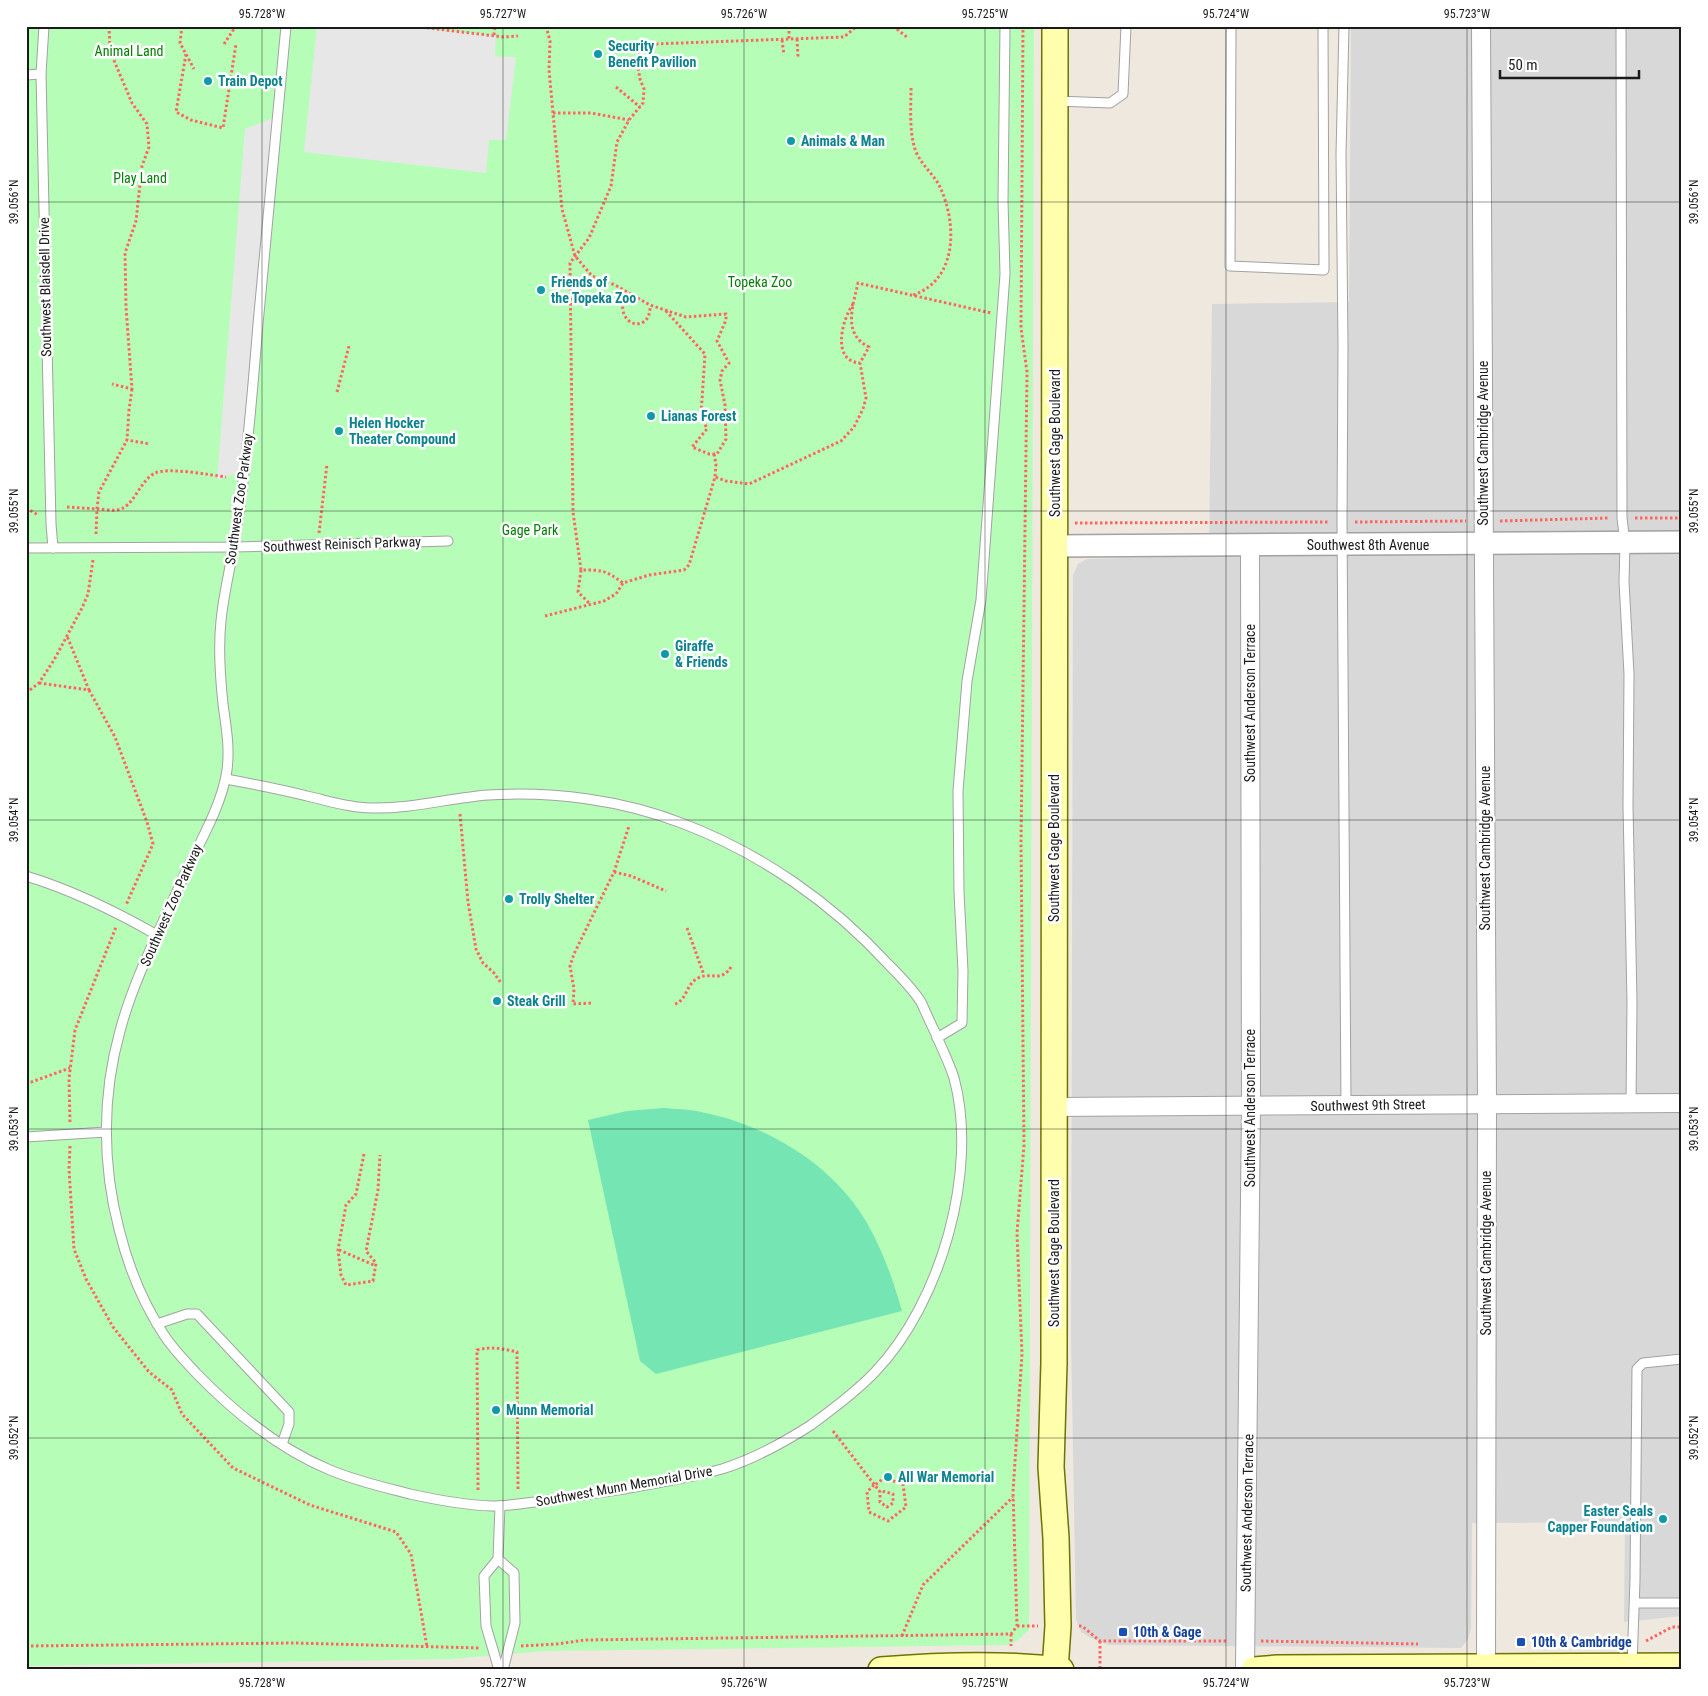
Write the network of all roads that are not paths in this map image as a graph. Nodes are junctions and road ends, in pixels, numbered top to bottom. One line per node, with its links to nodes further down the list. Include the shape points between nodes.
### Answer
1 (44, 26): 11 (lane, Southwest Blaisdell Drive)
2 (286, 26): 21 (lane, Southwest Zoo Parkway, via 245,470)
3 (1005, 26): 27 (lane, via 1005,274 981,600 967,681 958,791 962,1023)
4 (1055, 26): 13 (main road, Southwest Gage Boulevard)
5 (1126, 26): 13 (lane, via 1123,94 1110,104)
6 (1231, 26): 7 (lane, via 1230,266 1324,270)
7 (1323, 26)
8 (1344, 26): 18 (lane, via 1341,154 1344,345)
9 (1482, 26): 17 (street, Southwest Cambridge Avenue)
10 (1621, 26): 16 (lane)
11 (41, 74): 12 (lane); 23 (lane, Southwest Blaisdell Drive)
12 (26, 75)
13 (1055, 101): 19 (main road, Southwest Gage Boulevard)
14 (448, 541): 21 (lane, Southwest Reinisch Parkway)
15 (1682, 542): 16 (street, Southwest 8th Avenue)
16 (1624, 543): 17 (street, Southwest 8th Avenue); 30 (lane, via 1629,674)
17 (1483, 544): 18 (street, Southwest 8th Avenue); 28 (street, Southwest Cambridge Avenue)
18 (1342, 545): 20 (street, Southwest 8th Avenue); 32 (lane)
19 (1054, 546): 20 (street, Southwest 8th Avenue); 33 (main road, Southwest Gage Boulevard)
20 (1250, 546): 31 (street, Southwest Anderson Terrace)
21 (234, 547): 23 (lane, Southwest Reinisch Parkway); 24 (lane, Southwest Zoo Parkway, via 219,644 229,741)
22 (26, 548): 23 (lane, Southwest Reinisch Parkway)
23 (53, 548)
24 (226, 779): 26 (lane, Southwest Zoo Parkway); 27 (lane, Southwest Munn Memorial Drive, via 335,804 372,808 480,796 561,796 628,807 684,824 768,866 806,890 838,916 882,957 922,1003)
25 (26, 876): 26 (lane, via 86,898)
26 (157, 935): 34 (lane, Southwest Zoo Parkway, via 133,990 119,1034 109,1082)
27 (937, 1038): 39 (lane, Southwest Munn Memorial Drive, via 952,1070 962,1127 954,1208 945,1246 922,1307 878,1369 810,1425 768,1451 724,1468 611,1491)
28 (1487, 1103): 30 (street, Southwest 9th Street); 32 (street, Southwest 9th Street); 45 (street, Southwest Cambridge Avenue)
29 (1682, 1103): 30 (street, Southwest 9th Street)
30 (1631, 1104)
31 (1251, 1106): 32 (street, Southwest 9th Street); 33 (street, Southwest 9th Street); 50 (street, Southwest Anderson Terrace)
32 (1346, 1106)
33 (1054, 1107): 46 (main road, Southwest Gage Boulevard, via 1051,1467 1058,1616)
34 (106, 1132): 35 (lane); 36 (lane, Southwest Zoo Parkway, via 110,1186 122,1240 140,1291)
35 (26, 1138)
36 (158, 1324): 38 (lane, Southwest Zoo Parkway, via 181,1358 215,1393); 38 (lane, via 187,1314 198,1314 289,1412 289,1424)
37 (1682, 1359): 41 (lane, via 1643,1363 1637,1368)
38 (282, 1444): 39 (lane, Southwest Zoo Parkway, via 337,1473 383,1488 431,1498)
39 (500, 1506): 40 (lane)
40 (498, 1559): 47 (lane, via 484,1576 486,1626); 47 (lane, via 514,1573 515,1623)
41 (1635, 1603): 42 (lane); 43 (lane)
42 (1682, 1603)
43 (1632, 1666): 44 (main road); 45 (main road)
44 (1682, 1666)
45 (1486, 1668): 51 (main road)
46 (1055, 1669): 48 (main road, via 1011,1665); 49 (main road)
47 (501, 1670)
48 (881, 1670)
49 (1061, 1670)
50 (1245, 1670)
51 (1254, 1670)

